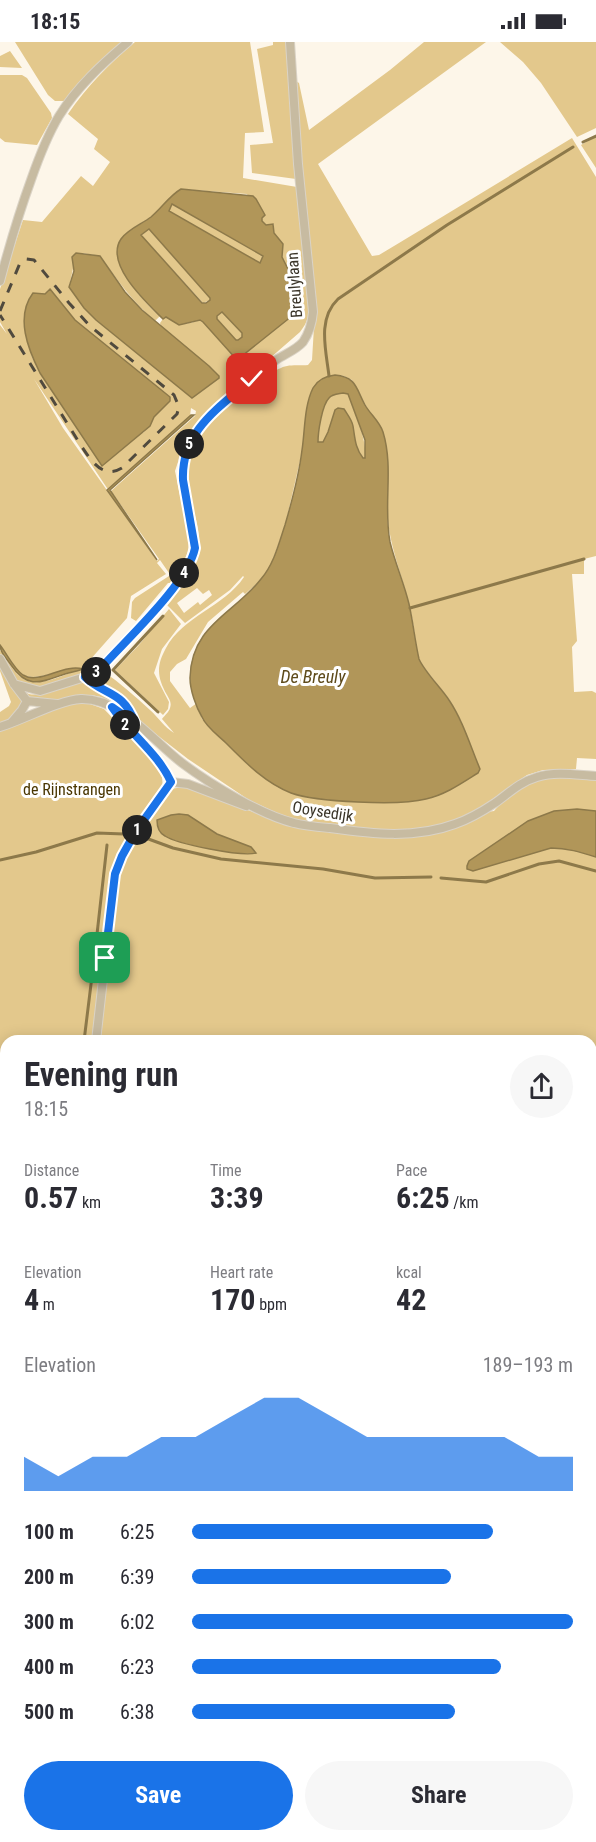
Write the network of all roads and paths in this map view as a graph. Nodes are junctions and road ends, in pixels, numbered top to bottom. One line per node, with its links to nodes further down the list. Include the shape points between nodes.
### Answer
1 (128, 42): 3 (street, via 75,94 45,142)
2 (290, 42): 5 (street, Breulylaan, via 313,312 309,332 301,344 252,379 196,431 182,468 195,540 193,555 170,593 103,666)
3 (0, 281)
4 (0, 659): 6 (street)
5 (85, 677): 6 (street, Breulylaan, via 40,691); 10 (street, via 119,699)
6 (14, 684): 7 (street)
7 (27, 701): 8 (street); 11 (street)
8 (61, 704): 9 (street, Ooysedijk, via 92,700); 11 (street, Ooysedijk)
9 (112, 707): 10 (street, Ooysedijk); 14 (street, via 163,766)
10 (135, 723): 15 (street, Ooysedijk, via 184,764)
11 (11, 724): 12 (street, Ooysedijk)
12 (0, 727)
13 (596, 776): 15 (street, Ooysedijk, via 539,776 515,787 475,816 419,834 381,834 294,823)
14 (171, 782): 15 (street, via 188,784); 16 (street, via 132,837 115,874)
15 (255, 808)
16 (97, 1035)

